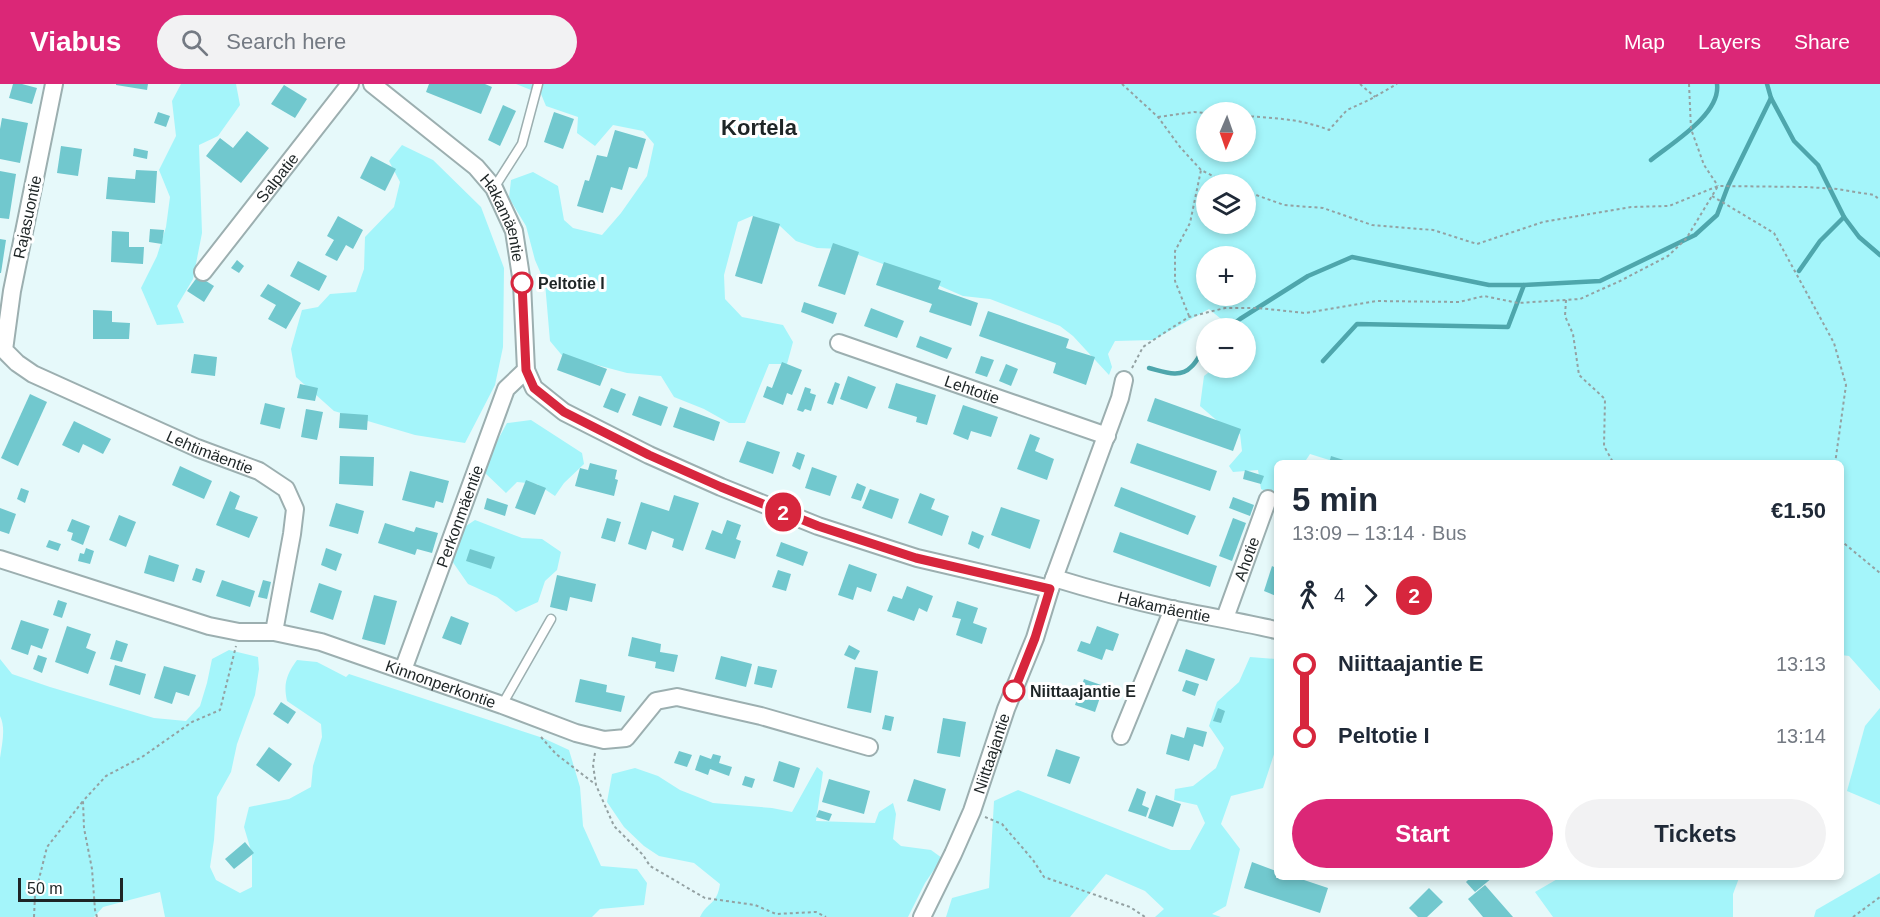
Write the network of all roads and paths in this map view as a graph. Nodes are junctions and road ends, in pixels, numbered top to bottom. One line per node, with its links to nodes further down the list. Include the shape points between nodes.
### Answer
1 (54, 84): 24 (street, Rajasuontie, via 12,291)
2 (350, 84): 20 (street, Salpatie)
3 (372, 84): 16 (street, Hakamäentie, via 476,167)
4 (538, 84): 16 (lane, via 522,144)
5 (1122, 84): 11 (path)
6 (1360, 84): 9 (path)
7 (1396, 84): 9 (path)
8 (1689, 84): 15 (path, via 1691,129 1704,165)
9 (1375, 97): 12 (path, via 1347,110 1329,130 1291,120)
10 (1196, 112): 11 (path)
11 (1158, 117): 13 (path)
12 (1256, 117)
13 (1201, 171): 14 (path); 22 (path, via 1190,223 1175,250 1175,281)
14 (1207, 174)
15 (1718, 186): 17 (path, via 1669,206 1631,207 1544,222 1477,244 1433,230 1372,225 1323,208 1284,206); 18 (path); 19 (path, via 1830,188 1874,195)
16 (494, 188): 25 (street, Hakamäentie, via 514,231 522,283)
17 (1256, 195)
18 (1712, 196): 21 (path, via 1686,239 1668,256 1580,299); 29 (path, via 1774,233 1834,343 1846,385)
19 (1880, 200)
20 (203, 272)
21 (1566, 300): 22 (path, via 1518,303 1484,296 1459,302 1376,301 1305,313 1225,308); 28 (path, via 1564,316 1573,334 1579,375 1605,399 1604,446)
22 (1189, 317): 26 (path, via 1143,347)
23 (839, 343): 27 (street, Lehtotie)
24 (4, 350): 40 (street, Lehtimäentie, via 33,374 197,448 259,471 286,489 295,509)
25 (526, 370): 34 (street, Hakamäentie, via 534,388 564,412 721,487 818,526 916,558); 41 (street, Perkonmäentie, via 506,389)
26 (1124, 380): 27 (street, Niittaajantie)
27 (1107, 436): 34 (street, Niittaajantie)
28 (1612, 460)
29 (1836, 460)
30 (1268, 499): 36 (street, Ahotie)
31 (1844, 543): 33 (path)
32 (0, 559): 39 (street, Kinnonperkontie, via 209,626)
33 (1880, 573)
34 (1052, 584): 35 (street, Hakamäentie); 49 (street, Niittaajantie)
35 (1173, 609): 36 (street, Hakamäentie); 44 (street)
36 (1225, 618): 38 (street, Hakamäentie)
37 (551, 619): 42 (lane)
38 (1274, 630)
39 (239, 632): 40 (street, Kinnonperkontie); 48 (path, via 219,710 192,722 106,776)
40 (274, 632): 41 (street, Kinnonperkontie, via 321,642)
41 (404, 670): 42 (street, Kinnonperkontie)
42 (502, 705): 45 (street, Kinnonperkontie)
43 (538, 732): 47 (path, via 556,754)
44 (1121, 736)
45 (598, 739): 46 (street, Kinnonperkontie, via 626,738 656,701 677,697); 47 (path, via 593,765)
46 (869, 747)
47 (596, 784): 53 (path, via 614,826 650,866 705,898 755,905 776,914 816,912)
48 (83, 801): 51 (path, via 47,847 35,895); 52 (path)
49 (972, 811): 54 (street, Niittaajantie); 55 (path, via 1002,824 1044,877 1130,907)
50 (1880, 897): 56 (path)
51 (34, 917)
52 (95, 917)
53 (826, 917)
54 (922, 917)
55 (1145, 917)
56 (1853, 917)

